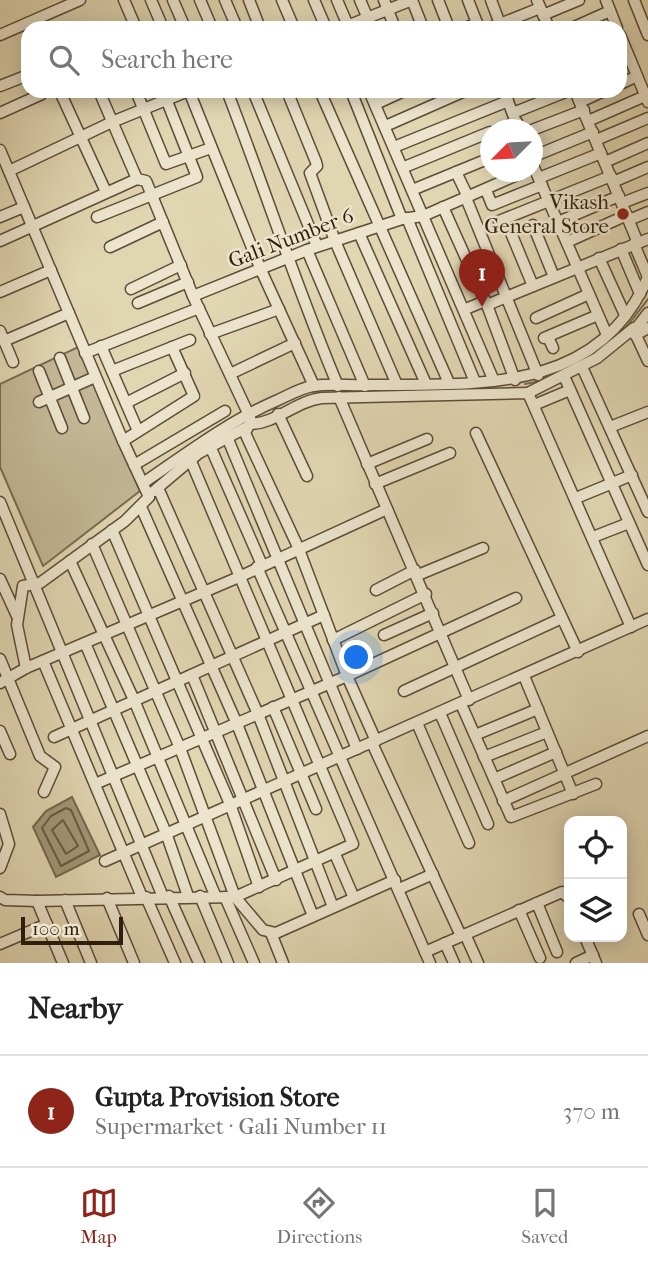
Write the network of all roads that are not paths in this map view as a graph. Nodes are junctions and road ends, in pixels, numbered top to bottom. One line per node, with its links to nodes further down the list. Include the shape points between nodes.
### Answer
1 (80, 0): 19 (street)
2 (124, 0): 25 (street)
3 (151, 0): 26 (street)
4 (173, 0): 27 (street)
5 (200, 0): 28 (street)
6 (225, 0): 29 (street)
7 (248, 0): 30 (street)
8 (282, 0): 31 (street)
9 (314, 0): 32 (street)
10 (337, 0): 33 (street)
11 (360, 0): 23 (street)
12 (412, 0): 20 (street); 36 (street)
13 (438, 0): 37 (street)
14 (468, 0): 38 (street)
15 (491, 0): 39 (street)
16 (579, 0): 22 (street)
17 (606, 0): 21 (street)
18 (634, 0): 45 (street)
19 (66, 3): 24 (street)
20 (386, 5): 23 (street)
21 (610, 12): 41 (street); 42 (street)
22 (542, 17): 40 (street)
23 (368, 18): 34 (street); 35 (street)
24 (29, 21)
25 (133, 21)
26 (160, 21)
27 (181, 21)
28 (209, 21)
29 (234, 21)
30 (257, 21)
31 (291, 21)
32 (323, 21)
33 (344, 21)
34 (361, 21)
35 (369, 21)
36 (420, 21)
37 (446, 21)
38 (476, 21)
39 (501, 21)
40 (522, 21)
41 (589, 21)
42 (614, 21)
43 (21, 25): 44 (street)
44 (0, 35)
45 (648, 35)
46 (627, 61): 47 (street)
47 (637, 76): 49 (street); 72 (street)
48 (21, 78): 50 (street)
49 (627, 81)
50 (0, 86)
51 (33, 98): 76 (street)
52 (63, 98): 86 (street)
53 (102, 98): 81 (street)
54 (139, 98): 75 (street)
55 (160, 98): 75 (street)
56 (166, 98): 90 (street)
57 (191, 98): 89 (street)
58 (230, 98): 136 (street)
59 (256, 98): 134 (street)
60 (290, 98): 130 (street, via 316,162 310,173)
61 (323, 98): 125 (street)
62 (354, 98): 119 (street)
63 (372, 98): 116 (street)
64 (378, 98): 73 (street)
65 (389, 98): 73 (street)
66 (449, 98): 82 (street)
67 (499, 98): 88 (street)
68 (508, 98): 78 (street)
69 (556, 98): 79 (street)
70 (578, 98): 74 (street)
71 (594, 98): 74 (street)
72 (647, 99): 80 (street)
73 (380, 102): 82 (street)
74 (582, 106): 80 (street); 83 (street)
75 (144, 109): 81 (street); 90 (street, via 166,164)
76 (0, 113)
77 (648, 118): 85 (street, Gali Number 6)
78 (515, 119)
79 (519, 119)
80 (588, 121): 85 (street)
81 (112, 122): 86 (street); 99 (street)
82 (390, 124): 88 (street)
83 (543, 125)
84 (480, 136): 95 (street)
85 (594, 136): 92 (street); 93 (street, Gali Number 6)
86 (81, 137): 97 (street); 107 (street)
87 (648, 144): 92 (street)
88 (399, 145): 95 (street)
89 (211, 148): 90 (street); 141 (street)
90 (190, 156): 109 (street, via 197,177)
91 (1, 157): 97 (street)
92 (603, 157): 100 (street); 101 (street)
93 (543, 159)
94 (480, 162): 98 (street)
95 (407, 166): 105 (street)
96 (648, 167): 100 (street)
97 (9, 171): 113 (street)
98 (456, 172): 105 (street); 110 (street)
99 (137, 179): 107 (street); 109 (street, via 144,178)
100 (612, 179): 111 (street); 112 (street)
101 (543, 180)
102 (500, 182): 106 (street, Gali Number 6)
103 (538, 182): 106 (street, via 492,205)
104 (540, 182): 111 (street)
105 (417, 188): 116 (street)
106 (486, 190): 110 (street, Gali Number 6)
107 (106, 192): 126 (street)
108 (648, 193): 112 (street)
109 (152, 196): 118 (street); 122 (street)
110 (467, 197): 114 (street, Gali Number 6); 151 (street)
111 (548, 199): 121 (street); 123 (street)
112 (621, 199): 120 (street); 123 (street)
113 (24, 207): 117 (street); 126 (street)
114 (443, 208): 116 (street, Gali Number 6); 153 (street)
115 (648, 212): 120 (street)
116 (425, 215): 119 (street, Gali Number 6); 155 (street); 185 (street)
117 (0, 217)
118 (97, 217)
119 (405, 218): 125 (street, Gali Number 6); 186 (street)
120 (628, 218): 131 (street); 132 (street)
121 (499, 221)
122 (163, 222): 133 (street); 138 (street)
123 (558, 222): 131 (street)
124 (533, 225): 142 (street)
125 (380, 226): 127 (street, Gali Number 6); 187 (street)
126 (33, 228): 129 (street); 140 (street)
127 (359, 233): 130 (street, Gali Number 6); 188 (street)
128 (511, 233): 145 (street)
129 (0, 241)
130 (335, 241): 134 (street, Gali Number 6); 189 (street)
131 (567, 242): 139 (street)
132 (640, 242): 135 (street); 143 (street)
133 (110, 247)
134 (312, 248): 136 (street, Gali Number 6); 192 (street)
135 (621, 249): 137 (street); 149 (street)
136 (290, 257): 141 (street, Gali Number 6); 191 (street, via 299,295)
137 (599, 258): 139 (street); 160 (street)
138 (181, 265): 144 (street); 146 (street)
139 (578, 267): 142 (street); 148 (street)
140 (51, 270): 147 (street); 157 (street)
141 (261, 270): 150 (street, Gali Number 6); 156 (street)
142 (554, 277): 145 (street)
143 (648, 277): 149 (street)
144 (188, 282): 150 (street); 152 (street)
145 (533, 286): 151 (street)
146 (131, 289)
147 (0, 292)
148 (589, 294): 159 (street); 161 (street)
149 (640, 294): 160 (street)
150 (193, 296): 154 (street)
151 (506, 297): 153 (street); 181 (street)
152 (138, 303)
153 (486, 303): 155 (street); 184 (street)
154 (199, 308): 164 (street); 169 (street)
155 (468, 308): 185 (street)
156 (279, 309): 164 (street); 168 (street)
157 (69, 313): 166 (street); 172 (street)
158 (648, 313): 163 (street)
159 (598, 315): 165 (street); 171 (street, via 546,337)
160 (625, 315): 165 (street)
161 (536, 318)
162 (648, 328): 163 (street)
163 (634, 332): 174 (street); 176 (street)
164 (210, 334): 180 (street)
165 (607, 335): 181 (street, via 575,358)
166 (2, 336): 175 (street)
167 (190, 340): 170 (street)
168 (295, 344): 180 (street); 190 (street)
169 (101, 346): 172 (street); 178 (street)
170 (172, 347): 178 (street); 179 (street)
171 (553, 348)
172 (85, 353): 183 (street)
173 (60, 358): 193 (street)
174 (648, 361)
175 (13, 362)
176 (582, 367): 182 (street); 206 (street)
177 (39, 371): 196 (street)
178 (112, 371): 199 (street)
179 (184, 373): 199 (street); 208 (street, via 194,396)
180 (230, 374): 205 (street)
181 (538, 375): 184 (street)
182 (564, 376): 194 (street); 195 (street)
183 (96, 377): 193 (street); 212 (street)
184 (515, 380): 185 (street)
185 (495, 381): 186 (street)
186 (475, 382): 187 (street)
187 (449, 383): 188 (street)
188 (426, 384): 189 (street)
189 (397, 385): 192 (street)
190 (314, 386): 191 (street); 205 (street)
191 (338, 386): 192 (street)
192 (365, 386)
193 (71, 388): 196 (street); 204 (street)
194 (570, 390): 200 (street); 220 (street)
195 (528, 393): 197 (street); 200 (street)
196 (50, 397): 198 (street); 207 (street)
197 (339, 397): 203 (street, via 308,400); 216 (street)
198 (39, 402)
199 (126, 403): 208 (street)
200 (534, 405): 224 (street)
201 (225, 411): 217 (street)
202 (648, 412): 206 (street)
203 (278, 414): 205 (street, via 262,422); 219 (street)
204 (84, 418)
205 (249, 421): 210 (street); 223 (street); 233 (street)
206 (610, 427): 218 (street)
207 (62, 428)
208 (138, 431): 212 (street)
209 (477, 433): 252 (street)
210 (227, 437): 213 (street); 235 (street)
211 (428, 439): 216 (street)
212 (122, 441): 217 (street)
213 (210, 446): 215 (street); 238 (street)
214 (450, 453): 221 (street)
215 (190, 459): 222 (street); 240 (street)
216 (367, 464): 221 (street)
217 (134, 465): 223 (street)
218 (632, 475): 220 (street); 228 (street)
219 (307, 476)
220 (612, 483): 224 (street); 229 (street)
221 (375, 484): 227 (street)
222 (158, 488): 223 (street); 244 (street)
223 (146, 490): 226 (street)
224 (576, 498): 231 (street)
225 (0, 502): 242 (street)
226 (141, 507): 230 (street); 247 (street)
227 (387, 509): 233 (street); 239 (street)
228 (648, 512)
229 (629, 523): 231 (street); 237 (street)
230 (112, 530): 232 (street); 249 (street)
231 (593, 537): 256 (street)
232 (92, 544): 236 (street); 254 (street)
233 (299, 547): 235 (street); 250 (street)
234 (482, 548): 239 (street)
235 (278, 557): 238 (street); 255 (street)
236 (70, 561): 242 (street); 259 (street)
237 (648, 565)
238 (260, 566): 240 (street); 257 (street)
239 (416, 573): 243 (street); 245 (street)
240 (239, 577): 244 (street); 262 (street)
241 (0, 579): 251 (street)
242 (31, 584): 251 (street, via 21,591); 265 (street)
243 (376, 590)
244 (204, 592): 247 (street); 266 (street)
245 (426, 594): 248 (street); 261 (street)
246 (516, 598): 258 (street)
247 (182, 601): 249 (street); 269 (street)
248 (433, 613): 258 (street); 260 (street)
249 (149, 615): 254 (street); 275 (street)
250 (324, 615): 255 (street); 261 (street)
251 (17, 617): 268 (street, via 17,634)
252 (562, 618): 264 (street); 270 (street)
253 (648, 619): 256 (street)
254 (127, 624): 259 (street); 278 (street)
255 (305, 624): 257 (street); 276 (street)
256 (631, 627): 264 (street)
257 (288, 632): 262 (street); 277 (street)
258 (440, 632): 270 (street); 272 (street)
259 (104, 634): 263 (street); 281 (street)
260 (384, 635)
261 (333, 640): 272 (street)
262 (268, 641): 266 (street); 280 (street)
263 (85, 643): 265 (street); 284 (street)
264 (578, 652): 273 (street)
265 (62, 653): 268 (street); 288 (street)
266 (234, 657): 269 (street); 287 (street)
267 (0, 659): 274 (street)
268 (33, 665): 274 (street); 291 (street)
269 (212, 667): 271 (street); 290 (street)
270 (456, 669): 279 (street); 282 (street)
271 (192, 675): 275 (street); 293 (street)
272 (347, 676): 276 (street); 299 (street)
273 (524, 676): 282 (street); 285 (street)
274 (4, 681): 317 (street, via 50,763)
275 (178, 681): 278 (street); 298 (street)
276 (328, 682): 277 (street); 301 (street)
277 (312, 690): 280 (street); 304 (street)
278 (156, 691): 281 (street); 300 (street)
279 (404, 691)
280 (293, 698): 283 (street); 308 (street)
281 (134, 700): 284 (street); 306 (street)
282 (465, 702): 286 (street); 295 (street)
283 (273, 707): 287 (street); 310 (street)
284 (113, 709): 288 (street); 307 (street)
285 (538, 709): 294 (street); 295 (street)
286 (440, 713): 289 (street); 325 (street)
287 (258, 714): 290 (street); 313 (street)
288 (91, 720): 291 (street); 311 (street)
289 (417, 723): 299 (street); 328 (street)
290 (237, 724): 293 (street); 316 (street)
291 (72, 729): 297 (street); 314 (street)
292 (0, 731): 303 (street)
293 (216, 732): 298 (street); 319 (street)
294 (547, 732): 302 (street); 305 (street)
295 (475, 735): 305 (street)
296 (648, 736): 309 (street)
297 (54, 737)
298 (201, 738): 300 (street); 321 (street)
299 (374, 742): 301 (street); 336 (street)
300 (180, 748): 306 (street); 324 (street)
301 (357, 749): 304 (street)
302 (556, 752): 309 (street); 312 (street)
303 (10, 754)
304 (340, 756): 308 (street); 338 (street)
305 (484, 757): 312 (street)
306 (158, 758): 307 (street); 326 (street)
307 (138, 765): 311 (street); 327 (street)
308 (320, 765): 310 (street); 331 (street, via 354,844)
309 (564, 772): 318 (street); 320 (street)
310 (301, 773): 313 (street); 322 (street)
311 (115, 775): 314 (street); 329 (street)
312 (494, 779): 320 (street)
313 (283, 781): 316 (street); 333 (street)
314 (95, 784): 330 (street)
315 (596, 784): 318 (street)
316 (262, 791): 319 (street); 335 (street)
317 (44, 792)
318 (573, 794): 320 (street, via 514,818)
319 (244, 798): 321 (street); 337 (street)
320 (503, 801)
321 (230, 804): 324 (street); 339 (street)
322 (316, 809)
323 (0, 814): 334 (street, via 9,844)
324 (206, 815): 326 (street); 344 (street)
325 (488, 824)
326 (185, 825): 327 (street); 344 (street)
327 (166, 833): 329 (street); 342 (street)
328 (469, 843)
329 (143, 844): 330 (street); 341 (street)
330 (124, 853): 332 (street); 345 (street)
331 (335, 853): 333 (street); 347 (street)
332 (105, 861)
333 (314, 863): 335 (street); 352 (street)
334 (0, 868)
335 (295, 872): 337 (street); 355 (street)
336 (433, 874): 338 (street); 358 (street)
337 (276, 880): 339 (street)
338 (397, 884): 347 (street); 364 (street)
339 (259, 887): 344 (street)
340 (564, 894): 351 (street)
341 (166, 896): 342 (street); 345 (street); 371 (street)
342 (188, 896): 343 (street)
343 (200, 896): 344 (street); 372 (street)
344 (225, 896): 357 (street); 373 (street)
345 (144, 897): 346 (street); 370 (street)
346 (107, 898): 348 (street); 369 (street)
347 (354, 898): 352 (street)
348 (65, 900): 350 (street); 368 (street)
349 (1, 901): 350 (street)
350 (37, 901): 356 (street)
351 (537, 903): 353 (street); 363 (street)
352 (333, 907): 355 (street)
353 (519, 911): 358 (street); 365 (street)
354 (639, 914): 359 (street)
355 (313, 916): 357 (street)
356 (47, 924): 362 (street); 367 (street)
357 (271, 933): 374 (street)
358 (463, 935): 361 (street); 377 (street)
359 (648, 935)
360 (587, 942): 366 (street)
361 (445, 943): 364 (street); 376 (street)
362 (0, 944)
363 (558, 952)
364 (425, 953): 375 (street)
365 (540, 958)
366 (594, 959): 378 (street)
367 (63, 963)
368 (91, 963)
369 (134, 963)
370 (175, 963)
371 (199, 963)
372 (228, 963)
373 (254, 963)
374 (282, 963)
375 (429, 963)
376 (454, 963)
377 (478, 963)
378 (576, 963)

